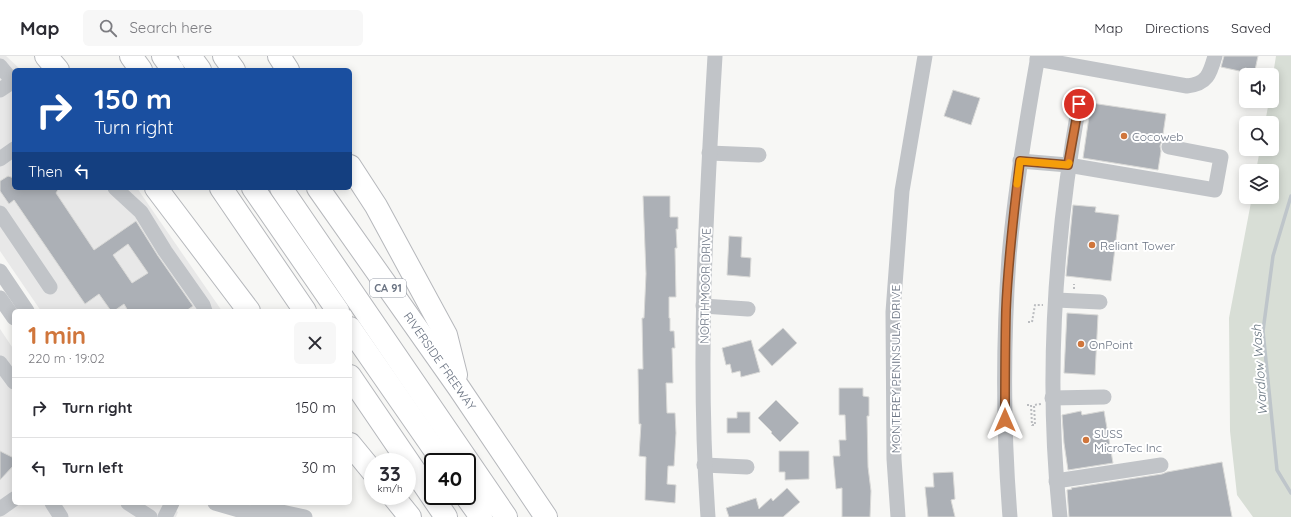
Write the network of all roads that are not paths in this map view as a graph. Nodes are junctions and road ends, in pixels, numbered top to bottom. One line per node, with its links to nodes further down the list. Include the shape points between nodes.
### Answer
1 (46, 56): 12 (highway)
2 (131, 56): 13 (highway)
3 (163, 56): 14 (highway)
4 (190, 56): 15 (highway)
5 (224, 56): 16 (highway)
6 (279, 56): 17 (highway)
7 (715, 56): 22 (street, NORTHMOOR DRIVE)
8 (925, 56): 77 (street, MONTEREY PENINSULA DRIVE, via 902,191 893,312 894,459)
9 (1215, 56): 10 (street, via 1211,72 1204,80 1187,86)
10 (1038, 58): 25 (street)
11 (0, 66): 18 (street, via 11,81)
12 (56, 68)
13 (140, 68)
14 (172, 68)
15 (199, 68)
16 (233, 68)
17 (287, 68)
18 (0, 90)
19 (1079, 104): 26 (street)
20 (1169, 147): 26 (street, via 1221,157 1215,190)
21 (12, 150): 24 (street)
22 (709, 153): 23 (street); 40 (street, NORTHMOOR DRIVE)
23 (758, 155)
24 (0, 158)
25 (1020, 161): 26 (street); 78 (street, via 1005,334 1005,420)
26 (1068, 165): 38 (street)
27 (352, 169): 50 (highway, via 376,206 446,335)
28 (117, 190): 43 (street, via 140,212)
29 (158, 190): 44 (highway)
30 (222, 190): 45 (highway)
31 (254, 190): 46 (highway)
32 (282, 190): 74 (highway)
33 (319, 190): 50 (highway, RIVERSIDE FREEWAY / CA 91)
34 (0, 213): 36 (street)
35 (0, 271): 42 (street)
36 (50, 286)
37 (0, 298): 47 (street)
38 (1056, 300): 39 (street); 52 (street)
39 (1100, 302)
40 (703, 306): 41 (street); 56 (street, NORTHMOOR DRIVE)
41 (748, 308)
42 (26, 309)
43 (204, 309)
44 (247, 309)
45 (304, 309)
46 (337, 309)
47 (12, 315)
48 (352, 331): 54 (highway)
49 (352, 379): 72 (highway)
50 (459, 388): 75 (highway, RIVERSIDE FREEWAY / CA 91)
51 (1104, 397): 52 (street)
52 (1052, 398): 59 (street)
53 (352, 446): 55 (highway)
54 (437, 453)
55 (364, 461)
56 (704, 465): 58 (street); 76 (street, NORTHMOOR DRIVE)
57 (1161, 465): 59 (street)
58 (747, 467)
59 (1056, 481): 79 (street)
60 (53, 505): 68 (street)
61 (131, 505): 69 (street)
62 (171, 505): 70 (street)
63 (400, 505): 71 (highway)
64 (472, 505): 73 (highway)
65 (264, 506): 66 (street, via 249,513); 67 (street)
66 (221, 509)
67 (295, 511)
68 (61, 517)
69 (150, 517)
70 (165, 517)
71 (410, 517)
72 (446, 517)
73 (481, 517)
74 (506, 517)
75 (546, 517)
76 (708, 517)
77 (898, 517)
78 (1010, 517)
79 (1060, 517)

